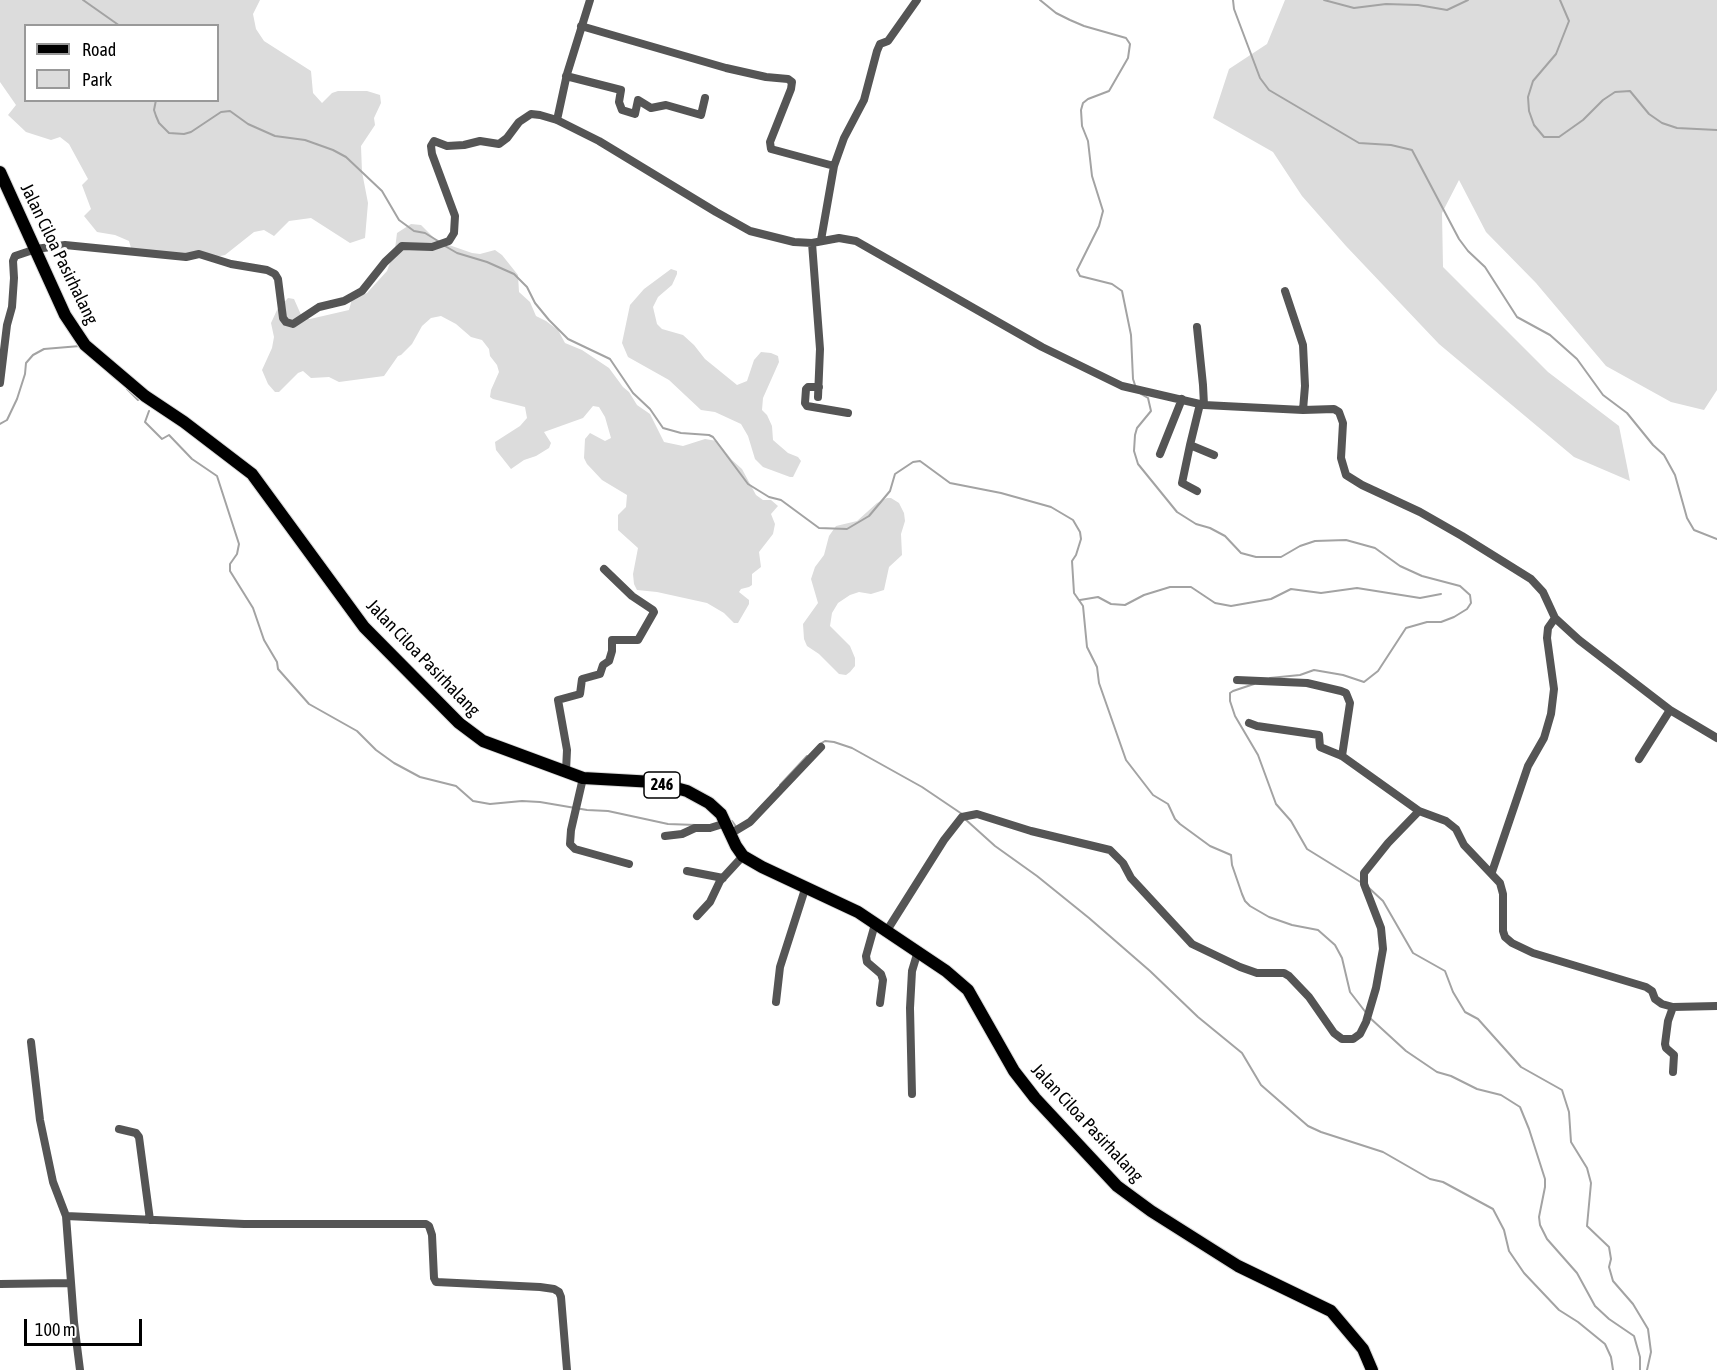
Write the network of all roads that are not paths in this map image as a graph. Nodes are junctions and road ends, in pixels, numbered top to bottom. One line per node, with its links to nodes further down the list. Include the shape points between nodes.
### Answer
1 (590, 0): 3 (street)
2 (917, 0): 7 (street, via 888,41 880,44 864,100)
3 (581, 26): 4 (street); 7 (street, via 726,68 788,79 791,89 770,142 771,149)
4 (566, 76): 5 (street, via 621,90 622,110 635,114 638,100 651,108 666,105 701,115); 6 (street)
5 (705, 98)
6 (557, 120): 10 (street, via 750,231 794,243); 11 (street, via 531,114 499,144 480,141 447,146 434,141 432,154 455,216 454,234 449,241 432,247 402,246 362,291 344,301 319,307 293,324 283,318 278,279 267,270 199,254 186,257 65,245)
7 (834, 166): 9 (street)
8 (0, 172): 11 (main road, Jalan Ciloa Pasirhalang / 246)
9 (821, 240): 10 (street); 18 (street, via 856,241 1042,347 1103,377 1122,386)
10 (812, 243): 16 (street)
11 (36, 249): 14 (street, via 13,257 12,307); 35 (main road, Jalan Ciloa Pasirhalang / 246, via 65,315 86,345 145,396 252,474 364,627 459,723 483,741)
12 (1285, 291): 20 (street, via 1302,345)
13 (1197, 327): 19 (street)
14 (1, 368): 15 (street)
15 (0, 383)
16 (819, 387): 17 (street); 21 (street, via 806,389 807,406)
17 (818, 397)
18 (1182, 399): 19 (street); 23 (street)
19 (1202, 404): 20 (street); 22 (street)
20 (1303, 410): 27 (street, via 1334,408 1339,412 1344,431 1341,458 1346,475 1420,512 1531,579 1543,592)
21 (848, 413)
22 (1190, 445): 24 (street); 25 (street, via 1182,483)
23 (1160, 454)
24 (1214, 455)
25 (1197, 491)
26 (604, 569): 35 (street, via 654,612 638,640 612,640 609,661 600,674 582,679 580,694 558,700 567,750)
27 (1555, 618): 29 (street); 43 (street, via 1547,638 1554,681 1551,714 1544,738 1528,766)
28 (1237, 680): 33 (street, via 1307,683 1346,693 1350,703)
29 (1670, 710): 31 (street); 34 (street)
30 (1249, 723): 33 (street, via 1317,735 1320,747)
31 (1717, 738)
32 (821, 747): 38 (street, via 750,822)
33 (1342, 756): 37 (street)
34 (1639, 759)
35 (566, 771): 36 (main road, Jalan Ciloa Pasirhalang / 246)
36 (583, 778): 38 (main road, Jalan Ciloa Pasirhalang / 246, via 654,782 687,791 721,814); 41 (street, via 570,844 575,849)
37 (1419, 811): 43 (street, via 1456,829 1464,845); 48 (street, via 1364,873 1364,884 1381,928 1383,949 1366,1023 1353,1039 1334,1034 1309,997 1284,973 1257,973 1192,944 1110,850 977,814 962,817 944,840)
38 (728, 829): 39 (street, via 695,828); 40 (main road, Jalan Ciloa Pasirhalang / 246)
39 (665, 836)
40 (743, 856): 44 (street); 45 (main road, Jalan Ciloa Pasirhalang)
41 (629, 864)
42 (687, 871): 44 (street)
43 (1492, 872): 53 (street, via 1502,887 1503,930 1512,943 1646,987 1659,1003)
44 (723, 878): 46 (street)
45 (806, 886): 47 (main road, Jalan Ciloa Pasirhalang); 50 (street, via 780,967)
46 (697, 916)
47 (875, 924): 48 (main road, Jalan Ciloa Pasirhalang); 51 (street, via 866,956 883,980)
48 (886, 932): 49 (main road, Jalan Ciloa Pasirhalang)
49 (918, 951): 56 (street, via 912,971); 64 (main road, Jalan Ciloa Pasirhalang, via 968,990 1014,1071 1116,1186 1229,1260 1331,1311 1363,1349)
50 (776, 1002)
51 (880, 1002)
52 (1717, 1006): 53 (street)
53 (1673, 1007): 55 (street, via 1665,1044 1674,1055)
54 (32, 1042): 58 (street, via 40,1120 53,1182)
55 (1673, 1072)
56 (912, 1094)
57 (119, 1129): 59 (street, via 139,1137)
58 (66, 1216): 59 (street); 60 (street)
59 (150, 1220): 63 (street, via 426,1224 432,1235 436,1282 554,1288 559,1292)
60 (71, 1283): 61 (street); 62 (street)
61 (0, 1284)
62 (80, 1370)
63 (567, 1370)
64 (1372, 1370)

